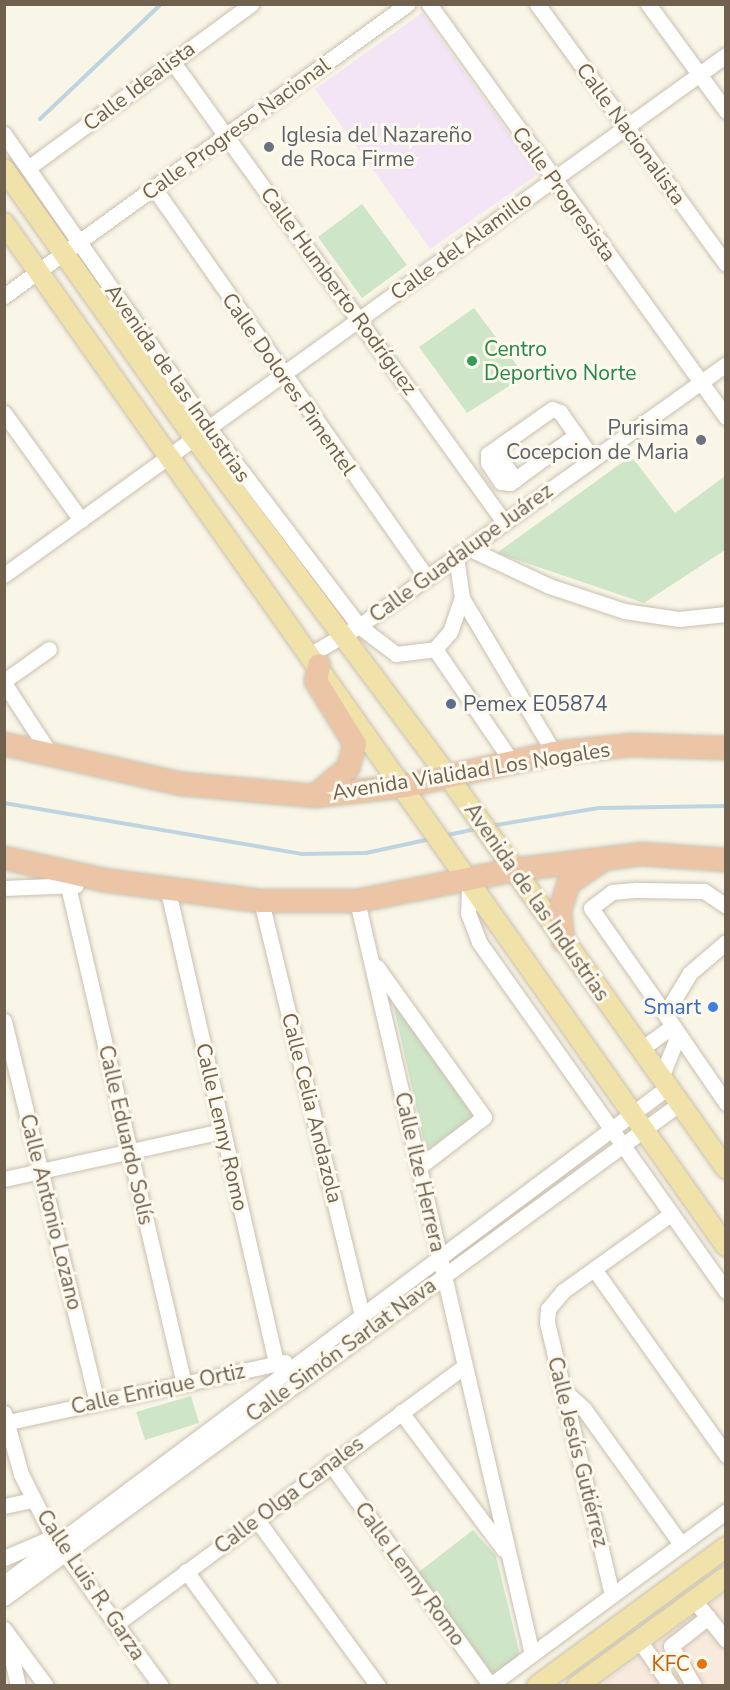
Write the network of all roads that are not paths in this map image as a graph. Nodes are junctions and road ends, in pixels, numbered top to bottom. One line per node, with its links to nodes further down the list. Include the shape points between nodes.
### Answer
1 (251, 4): 7 (street, Calle Idealista)
2 (408, 4): 12 (street, Calle Progreso Nacional)
3 (429, 4): 15 (street, Calle Progresista)
4 (537, 4): 10 (street, Calle Nacionalista)
5 (648, 4): 8 (street)
6 (726, 55): 8 (street, Calle del Alamillo)
7 (172, 61): 12 (street, Calle Humberto Rodríguez); 13 (street, Calle Idealista)
8 (699, 75): 9 (street); 10 (street, Calle del Alamillo)
9 (726, 111)
10 (626, 128): 15 (street, Calle del Alamillo); 19 (street, Calle Nacionalista)
11 (4, 134): 13 (street, Avenida de las Industrias)
12 (227, 135): 16 (street, Calle Progreso Nacional); 22 (street, Calle Humberto Rodríguez)
13 (28, 168): 18 (street, Avenida de las Industrias)
14 (4, 169): 18 (main road, Avenida de las Industrias)
15 (552, 180): 22 (street, Calle del Alamillo); 25 (street, Calle Progresista)
16 (154, 188): 18 (street, Calle Progreso Nacional); 24 (street, Calle Dolores Pimentel)
17 (4, 223): 20 (main road, Avenida de las Industrias)
18 (71, 247): 20 (street, Calle Progreso Nacional); 28 (main road, Avenida de las Industrias)
19 (726, 264)
20 (39, 271): 21 (street, Calle Progreso Nacional); 30 (main road, Avenida de las Industrias)
21 (4, 296)
22 (360, 319): 24 (street, Calle del Alamillo); 33 (street, Calle Humberto Rodríguez)
23 (726, 364): 25 (street, Calle Guadalupe Juárez)
24 (280, 374): 28 (street, Calle del Alamillo); 36 (street, Calle Dolores Pimentel)
25 (700, 382): 27 (street, Calle Progresista); 31 (street, Calle Guadalupe Juárez)
26 (4, 413): 32 (street)
27 (726, 417)
28 (201, 432): 30 (street, Avenida de las Industrias); 39 (main road, Avenida de las Industrias)
29 (576, 435): 29 (street, via 516,480 495,450 552,409); 31 (street)
30 (170, 455): 32 (street); 42 (main road, Avenida de las Industrias)
31 (593, 459): 33 (street, Calle Guadalupe Juárez)
32 (81, 520): 35 (street)
33 (504, 522): 34 (street, Calle Guadalupe Juárez)
34 (462, 553): 36 (street, Calle Guadalupe Juárez); 37 (street); 38 (street, via 624,611 679,619)
35 (6, 569)
36 (427, 578): 39 (street, Calle Guadalupe Juárez)
37 (462, 598): 41 (street, via 450,632); 47 (street)
38 (726, 614)
39 (350, 630): 41 (street, via 396,654); 42 (street, Calle Guadalupe Juárez); 49 (main road, Avenida de las Industrias)
40 (49, 649): 43 (street)
41 (435, 649): 48 (street)
42 (315, 659): 50 (main road, Avenida de las Industrias); 51 (highway, via 316,681 355,744 348,768)
43 (4, 682): 46 (street)
44 (4, 744): 46 (highway, Avenida Vialidad Los Nogales)
45 (726, 748): 47 (highway, Avenida Vialidad Los Nogales, via 632,745)
46 (49, 752): 51 (highway, Avenida Vialidad Los Nogales, via 182,784)
47 (554, 753): 48 (highway, Avenida Vialidad Los Nogales)
48 (512, 762): 49 (highway, Avenida Vialidad Los Nogales)
49 (448, 776): 50 (highway, Avenida Vialidad Los Nogales); 55 (main road, Avenida de las Industrias)
50 (405, 786): 51 (highway, Avenida Vialidad Los Nogales); 57 (main road, Avenida de las Industrias)
51 (315, 796)
52 (4, 858): 56 (highway)
53 (605, 858): 54 (highway); 55 (highway); 64 (highway, via 569,883 560,910)
54 (724, 861)
55 (513, 870): 57 (highway); 64 (main road, Avenida de las Industrias)
56 (103, 880): 58 (street); 60 (highway)
57 (467, 884): 62 (highway); 72 (main road, Avenida de las Industrias); 73 (street, via 468,913 479,942)
58 (68, 886): 59 (street); 78 (street, Calle Eduardo Solís)
59 (4, 888)
60 (168, 891): 61 (highway); 75 (street, Calle Lenny Romo)
61 (261, 901): 62 (highway); 89 (street, Calle Celia Andazola)
62 (357, 901): 66 (street, Calle Ilze Herrera)
63 (726, 906): 68 (street, via 704,891 638,890 612,892 591,908)
64 (563, 941): 69 (main road, Avenida de las Industrias)
65 (726, 942): 68 (street, via 690,973)
66 (372, 960): 79 (street, Calle Ilze Herrera); 79 (street, via 484,1117)
67 (4, 1021): 81 (street, Calle Antonio Lozano)
68 (672, 1025): 69 (street); 70 (street); 71 (street)
69 (641, 1049): 70 (main road, Avenida de las Industrias)
70 (669, 1090): 72 (street, Calle Simón Sarlat Nava); 74 (street, Calle Simón Sarlat Nava); 77 (main road, Avenida de las Industrias)
71 (726, 1103)
72 (632, 1113): 73 (street, Calle Simón Sarlat Nava); 74 (main road, Avenida de las Industrias)
73 (612, 1129): 76 (street); 85 (street, Calle Simón Sarlat Nava)
74 (645, 1130): 76 (street, Calle Simón Sarlat Nava); 84 (main road, Avenida de las Industrias)
75 (222, 1131): 78 (street); 91 (street, Calle Lenny Romo)
76 (624, 1146): 83 (street); 87 (street, Calle Simón Sarlat Nava)
77 (720, 1148): 80 (main road, Avenida de las Industrias)
78 (130, 1151): 81 (street); 93 (street, Calle Eduardo Solís)
79 (418, 1167): 85 (street, Calle Ilze Herrera)
80 (726, 1169)
81 (41, 1171): 82 (street); 95 (street, Calle Antonio Lozano)
82 (4, 1179)
83 (671, 1214): 86 (street); 88 (street)
84 (726, 1246)
85 (440, 1257): 87 (street, Calle Ilze Herrera); 89 (street, Calle Simón Sarlat Nava)
86 (594, 1269): 94 (street, Calle Jesús Gutiérrez, via 548,1309); 98 (street)
87 (443, 1276): 92 (street, Calle Ilze Herrera); 105 (street, Calle Simón Sarlat Nava)
88 (726, 1291)
89 (362, 1316): 90 (street, Calle Simón Sarlat Nava)
90 (310, 1356): 91 (street, Calle Enrique Ortiz); 105 (street, Calle Simón Sarlat Nava)
91 (276, 1363): 93 (street, Calle Enrique Ortiz)
92 (463, 1367): 96 (street, Calle Olga Canales); 107 (street, Calle Ilze Herrera)
93 (184, 1383): 95 (street, Calle Enrique Ortiz)
94 (562, 1389): 104 (street, via 584,1409); 112 (street, Calle Jesús Gutiérrez)
95 (97, 1402): 97 (street, Calle Enrique Ortiz)
96 (401, 1412): 99 (street, Calle Olga Canales); 107 (street)
97 (5, 1419): 100 (street, Calle Luis R. Garza)
98 (726, 1455)
99 (330, 1463): 103 (street, Calle Olga Canales); 120 (street, Calle Lenny Romo)
100 (33, 1500): 101 (street); 105 (street, Calle Luis R. Garza)
101 (4, 1506)
102 (726, 1511): 104 (street)
103 (257, 1520): 109 (street, Calle Olga Canales); 125 (street)
104 (681, 1544): 112 (street)
105 (59, 1545): 108 (street); 111 (street, Calle Simón Sarlat Nava); 113 (street, Calle Simón Sarlat Nava); 115 (street, Calle Luis R. Garza)
106 (718, 1552): 110 (street); 126 (main road)
107 (507, 1554): 119 (street, Calle Ilze Herrera)
108 (4, 1557)
109 (186, 1571): 115 (street, Calle Olga Canales); 124 (street)
110 (726, 1575): 114 (main road)
111 (4, 1583)
112 (612, 1595): 119 (street)
113 (4, 1598)
114 (694, 1600): 116 (street); 118 (main road)
115 (116, 1624): 123 (street, Calle Luis R. Garza)
116 (719, 1627): 129 (street, via 672,1646)
117 (5, 1630): 121 (street); 122 (street)
118 (639, 1640): 127 (main road); 128 (street)
119 (532, 1654): 120 (street)
120 (490, 1685)
121 (18, 1686)
122 (46, 1686)
123 (161, 1686)
124 (270, 1686)
125 (378, 1686)
126 (537, 1686)
127 (577, 1686)
128 (671, 1686)
129 (694, 1686)

